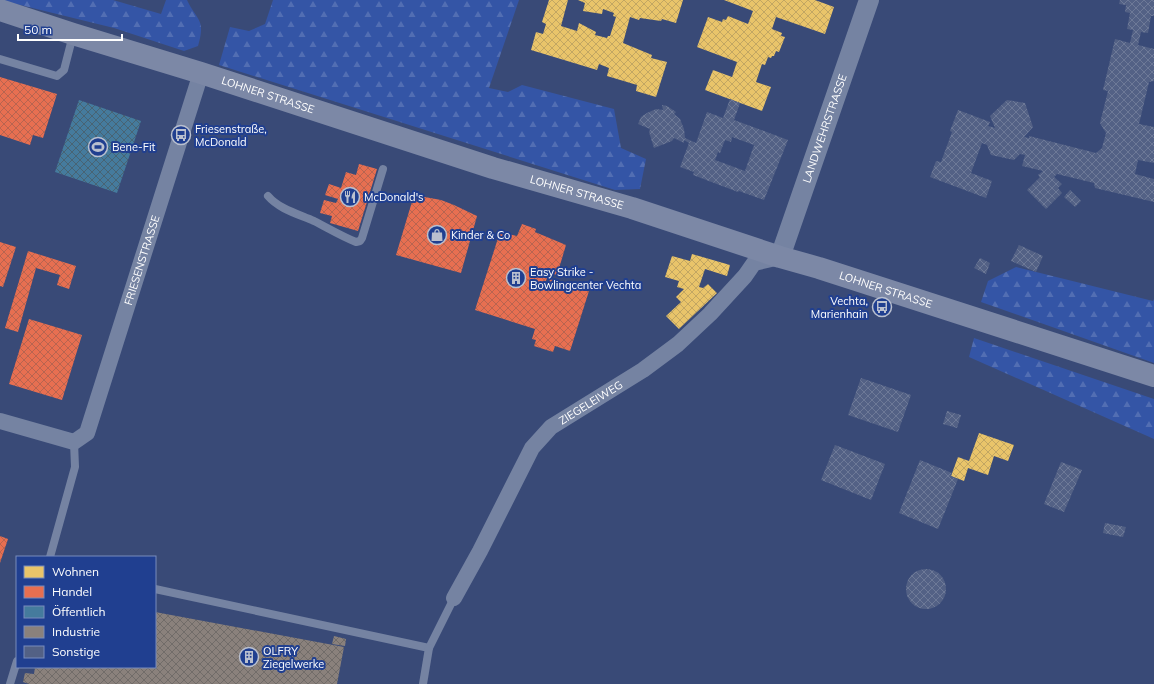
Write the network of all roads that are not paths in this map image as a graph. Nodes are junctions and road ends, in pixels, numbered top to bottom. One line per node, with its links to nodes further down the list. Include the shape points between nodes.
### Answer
1 (869, 0): 8 (street, LANDWEHRSTRASSE)
2 (0, 10): 3 (main road, LOHNER STRASSE)
3 (73, 34): 4 (lane, via 64,70 57,76); 5 (main road, LOHNER STRASSE)
4 (0, 59)
5 (201, 73): 8 (main road, LOHNER STRASSE, via 493,168 632,208); 11 (street, FRIESENSTRASSE, via 87,433)
6 (384, 169): 7 (lane, via 362,238 356,242 312,220 306,213 275,196)
7 (268, 196)
8 (780, 257): 9 (main road, LOHNER STRASSE); 14 (street, ZIEGELEIWEG, via 754,263 710,314 678,344 643,370 551,427 532,448)
9 (1154, 376)
10 (0, 421): 11 (street)
11 (74, 442): 12 (lane, via 75,467)
12 (50, 556)
13 (156, 589): 15 (lane)
14 (454, 598): 15 (lane)
15 (429, 648): 18 (lane)
16 (16, 664): 17 (lane)
17 (10, 684)
18 (423, 684)

